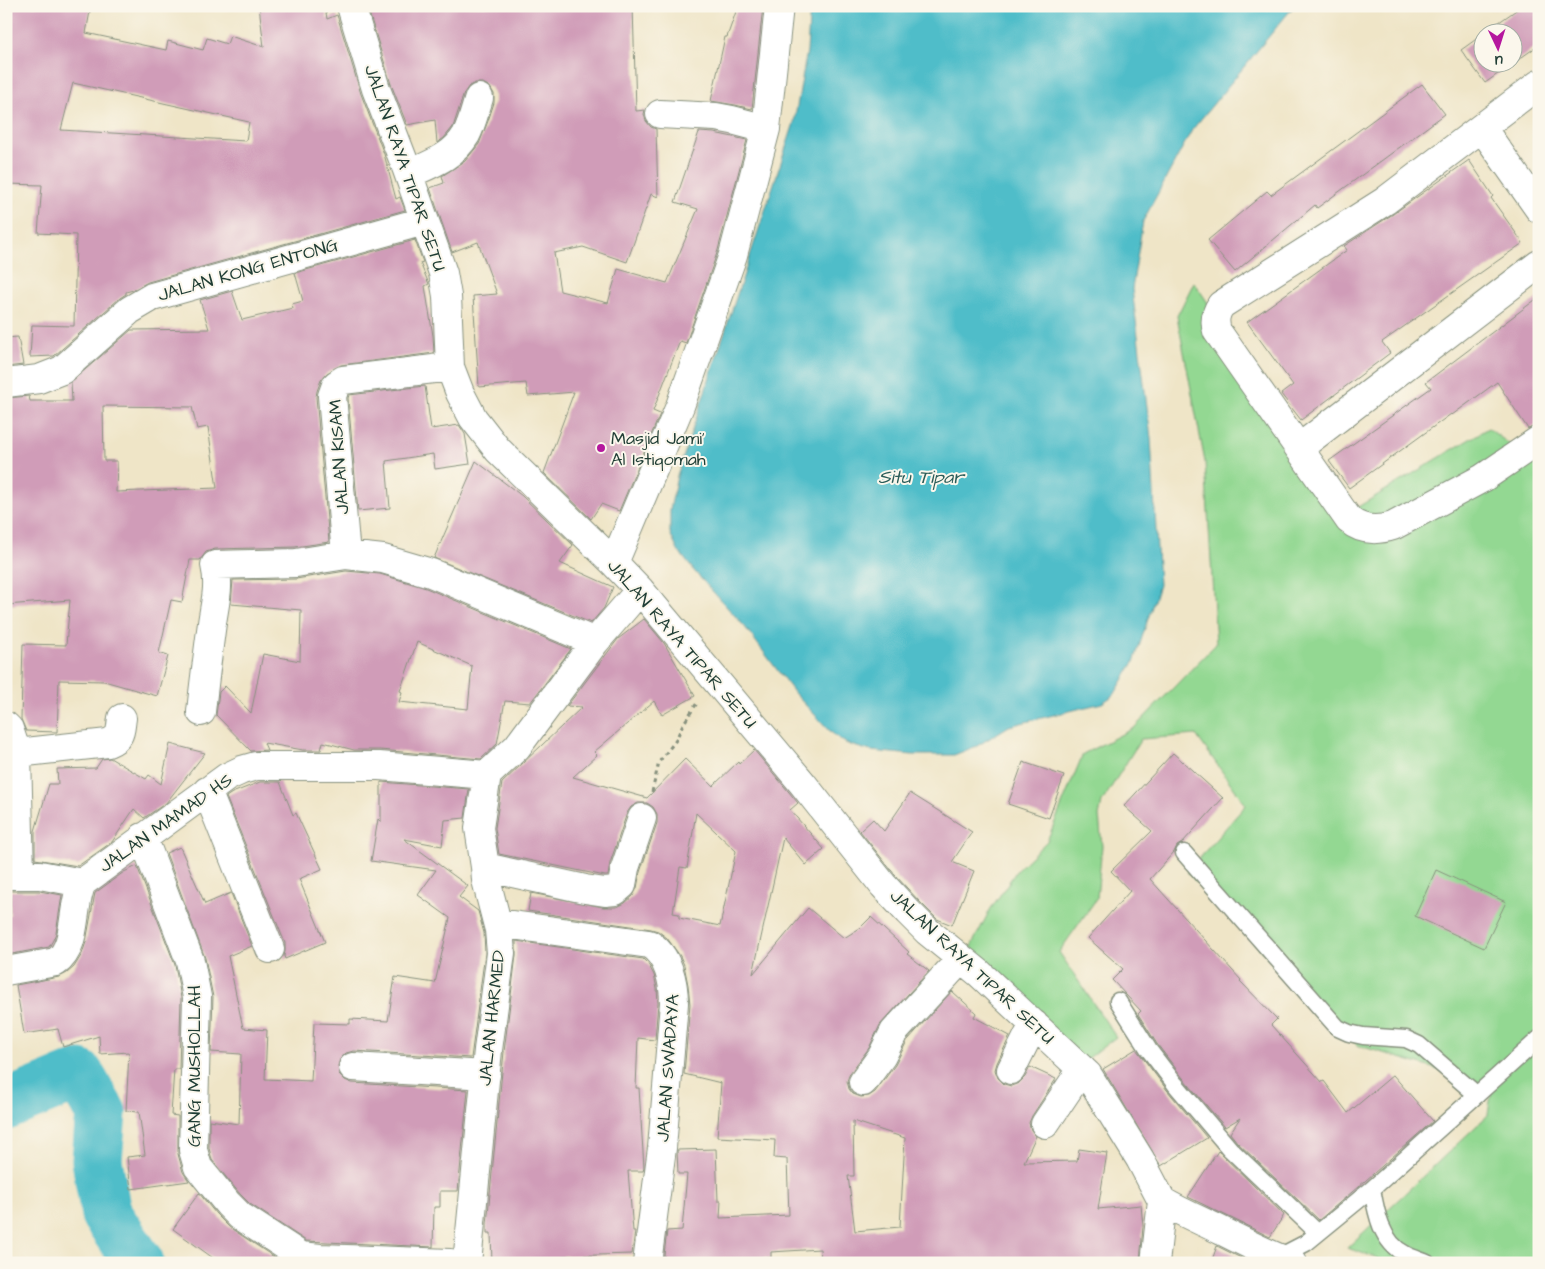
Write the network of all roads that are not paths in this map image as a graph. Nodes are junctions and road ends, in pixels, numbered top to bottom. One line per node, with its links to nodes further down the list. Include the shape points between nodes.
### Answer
1 (352, 6): 8 (street, JALAN RAYA TIPAR SETU, via 376,89)
2 (779, 6): 7 (street)
3 (1539, 84): 6 (street)
4 (479, 98): 8 (street, via 466,133 452,152)
5 (660, 114): 7 (street, via 716,117)
6 (1482, 128): 9 (street); 15 (street, via 1385,201 1221,305 1216,312 1217,331)
7 (766, 129): 17 (street, via 730,265 680,406)
8 (409, 174): 10 (street, JALAN RAYA TIPAR SETU)
9 (1539, 209)
10 (424, 221): 12 (street, JALAN RAYA TIPAR SETU, via 436,250 447,296); 13 (street, JALAN KONG ENTONG, via 152,297 130,310 62,370 39,379)
11 (1539, 264): 15 (street)
12 (450, 368): 16 (street, JALAN KISAM, via 344,380 336,385 332,396); 17 (street, JALAN RAYA TIPAR SETU, via 473,418 494,445)
13 (6, 383)
14 (1539, 440): 15 (street, via 1483,478 1393,526 1374,530 1349,520)
15 (1299, 448)
16 (346, 555): 19 (street, via 383,559 431,572); 20 (street, via 296,563 215,564 218,591)
17 (614, 563): 18 (street, JALAN RAYA TIPAR SETU)
18 (640, 590): 19 (street); 34 (street, JALAN RAYA TIPAR SETU, via 883,885 927,931)
19 (595, 642): 24 (street, via 517,747)
20 (201, 712)
21 (122, 718): 23 (street, via 116,740 108,743)
22 (6, 726): 23 (street)
23 (17, 753): 30 (street)
24 (487, 775): 25 (street, JALAN MAMAD HS, via 379,766 256,766 227,777); 29 (street, JALAN HARMED, via 479,828)
25 (207, 792): 27 (street, JALAN MAMAD HS); 33 (street)
26 (642, 818): 29 (street, via 622,885 615,891 585,889)
27 (143, 837): 31 (street, JALAN MAMAD HS); 50 (street, GANG MUSHOLLAH, via 190,961 196,988 193,1150 198,1168 240,1216 301,1256)
28 (1184, 853): 44 (lane, via 1338,1028 1363,1036 1406,1039 1418,1045)
29 (485, 867): 32 (street, JALAN HARMED)
30 (13, 875): 31 (street, via 47,876)
31 (82, 883): 35 (street, JALAN MAMAD HS, via 70,943 63,958)
32 (498, 924): 42 (street, JALAN HARMED, via 500,952); 52 (street, JALAN SWADAYA, via 648,944 656,948 671,974 674,1003 662,1148)
33 (270, 949)
34 (961, 960): 37 (street, JALAN RAYA TIPAR SETU); 43 (street, via 894,1032)
35 (6, 971)
36 (1118, 1001): 48 (lane, via 1174,1084 1230,1149)
37 (1034, 1024): 40 (street, JALAN RAYA TIPAR SETU); 41 (street)
38 (1539, 1039): 44 (lane)
39 (353, 1068): 42 (street)
40 (1082, 1069): 45 (street); 47 (street, JALAN RAYA TIPAR SETU, via 1140,1159)
41 (1011, 1070)
42 (486, 1075): 51 (street, JALAN HARMED)
43 (863, 1082)
44 (1477, 1094): 46 (lane)
45 (1045, 1124)
46 (1372, 1189): 48 (lane); 54 (lane, via 1379,1221 1393,1245 1403,1254)
47 (1162, 1202): 49 (street); 53 (street)
48 (1318, 1233): 49 (lane)
49 (1285, 1260)
50 (450, 1263)
51 (467, 1263)
52 (647, 1263)
53 (1155, 1263)
54 (1427, 1263)

